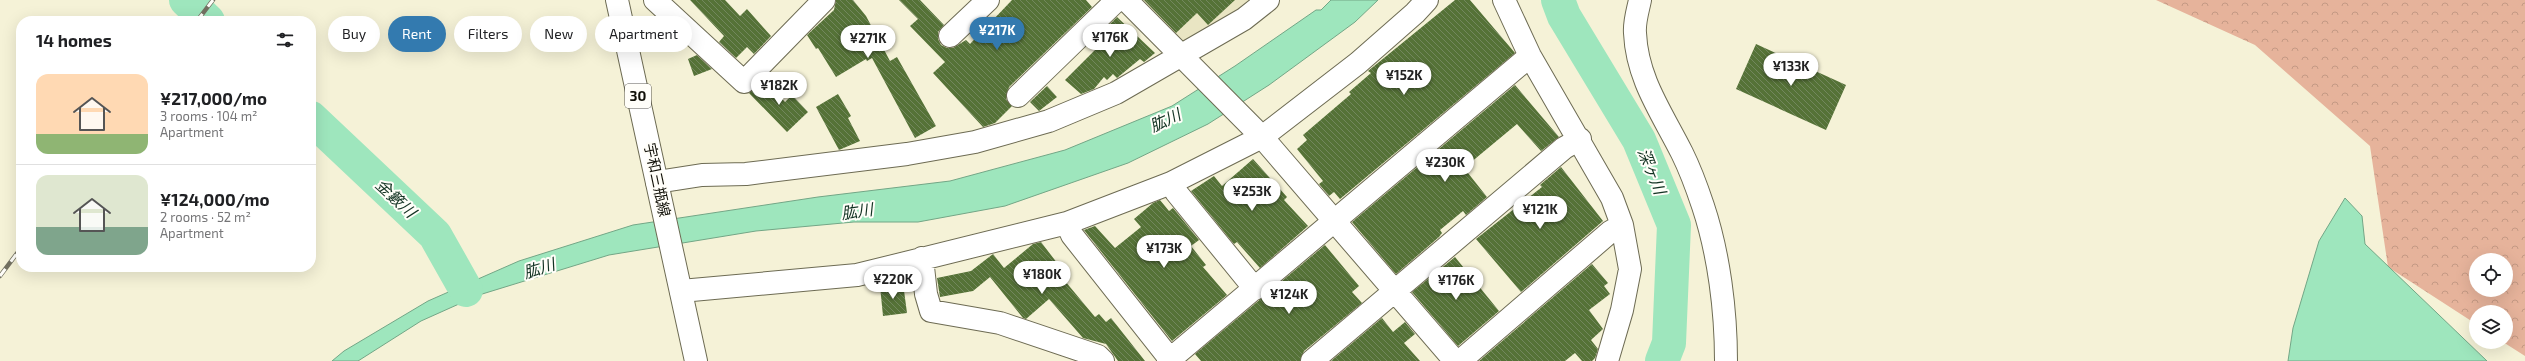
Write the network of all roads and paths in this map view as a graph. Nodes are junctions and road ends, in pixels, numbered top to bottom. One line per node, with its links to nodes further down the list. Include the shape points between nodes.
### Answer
1 (617, 0): 18 (street, 宇和三瓶線 / 30)
2 (656, 0): 3 (street, via 744,82)
3 (824, 0)
4 (1117, 0): 14 (street)
5 (1126, 0): 13 (street)
6 (1268, 0): 13 (street)
7 (1427, 0): 15 (street, via 1358,63)
8 (1504, 0): 12 (street)
9 (1640, 0): 33 (street, via 1635,32 1640,68 1650,95 1682,153 1703,207 1720,281 1726,333)
10 (979, 3): 11 (street)
11 (950, 36)
12 (1530, 56): 16 (street); 19 (street)
13 (1183, 59): 15 (street); 18 (street, via 1116,93 1056,119 975,142 907,154 746,174 702,175)
14 (1018, 96)
15 (1262, 138): 17 (street); 19 (street)
16 (1580, 139): 21 (street, via 1612,198); 25 (street, via 1564,148)
17 (1171, 183): 20 (street); 24 (street)
18 (658, 187): 23 (street, 宇和三瓶線 / 30)
19 (1335, 221): 24 (street); 25 (street)
20 (1067, 223): 22 (street, via 1000,242); 26 (street, via 1072,235)
21 (1622, 225): 31 (street, via 1604,237); 32 (street, via 1630,269 1622,310)
22 (922, 258): 23 (street, via 857,275); 28 (street, via 926,294 932,311 1000,323 1098,356)
23 (680, 284): 27 (street, 宇和三瓶線 / 30)
24 (1254, 289): 26 (street)
25 (1396, 290): 29 (street); 30 (street)
26 (1169, 360)
27 (696, 361)
28 (1103, 361)
29 (1312, 361)
30 (1455, 361)
31 (1460, 361)
32 (1607, 361)
33 (1726, 361)

